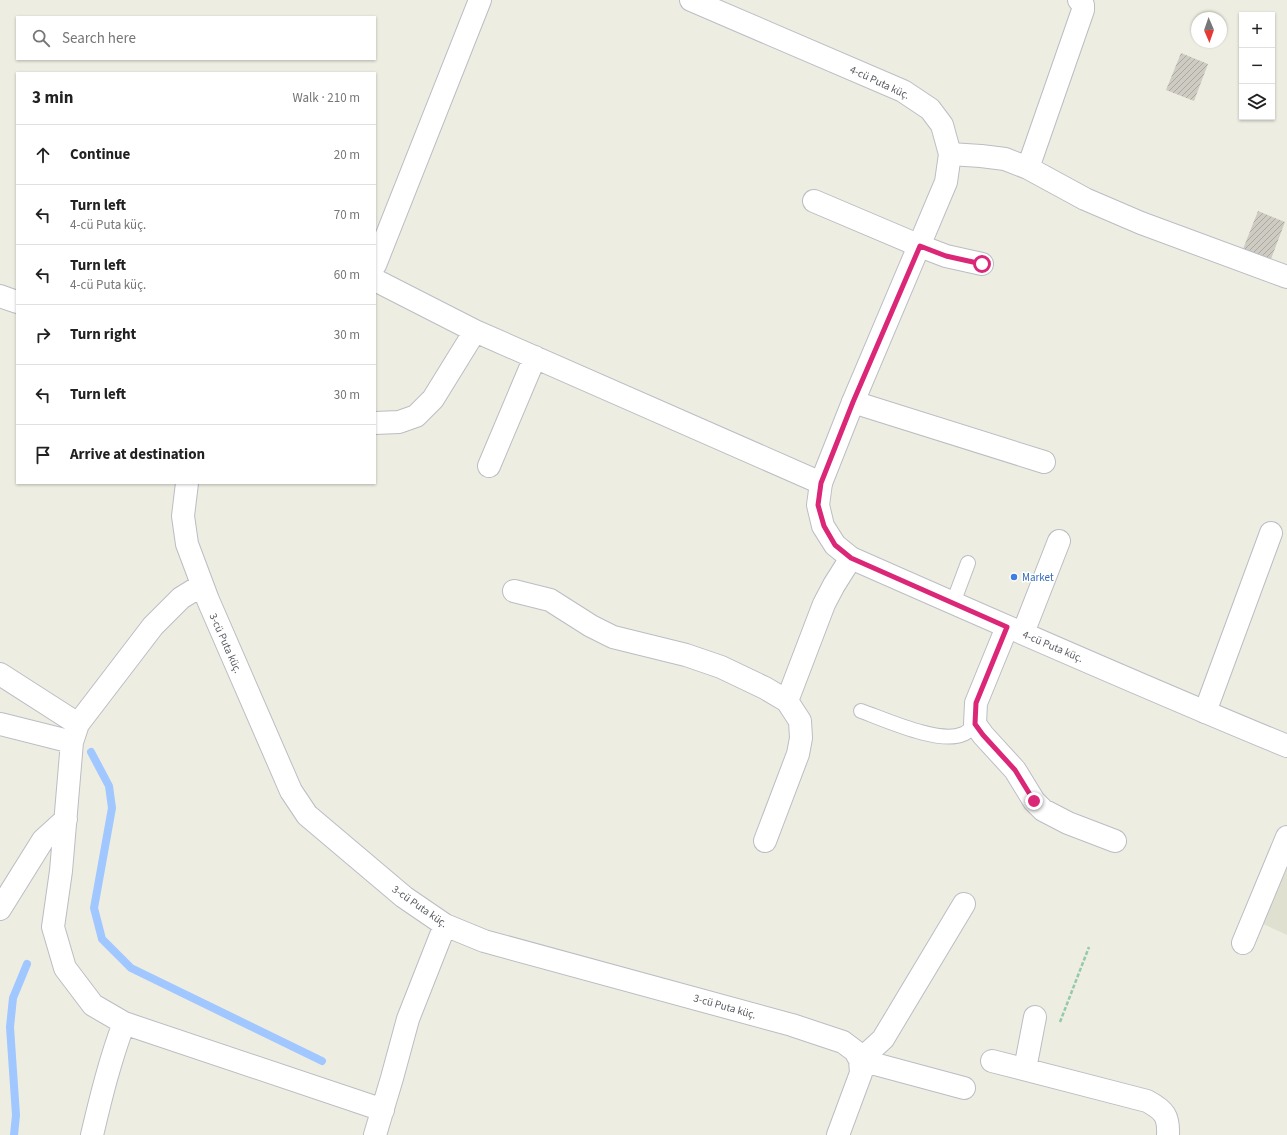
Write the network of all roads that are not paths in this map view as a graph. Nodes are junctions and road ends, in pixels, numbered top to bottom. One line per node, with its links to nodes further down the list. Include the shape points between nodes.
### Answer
1 (480, 0): 8 (street)
2 (691, 0): 4 (street, 4-cü Puta küç., via 903,91 930,109 942,125)
3 (1079, 0): 5 (street, via 1083,10)
4 (950, 154): 5 (street, via 1005,159); 7 (street, 4-cü Puta küç., via 946,182)
5 (1028, 168): 10 (street, via 1085,198 1141,223)
6 (814, 201): 7 (street)
7 (920, 246): 9 (street, via 946,256); 16 (street, 4-cü Puta küç.)
8 (376, 262)
9 (982, 264)
10 (1287, 277)
11 (376, 281): 14 (street)
12 (0, 296): 13 (street)
13 (16, 302)
14 (475, 331): 15 (street); 17 (street, via 433,398 416,416 399,422)
15 (535, 358): 19 (street); 20 (street)
16 (853, 402): 18 (street); 20 (street, 4-cü Puta küç.)
17 (376, 423)
18 (1044, 462)
19 (489, 466)
20 (821, 483): 24 (street, 4-cü Puta küç., via 818,505 824,526 835,545)
21 (187, 484): 26 (street, 3-cü Puta küç., via 183,516 187,544)
22 (1271, 533): 33 (street)
23 (1059, 541): 29 (street)
24 (851, 558): 28 (street, 4-cü Puta küç.); 31 (street, via 824,604)
25 (968, 562): 28 (lane)
26 (202, 585): 36 (street, via 181,598 153,626); 44 (street, 3-cü Puta küç., via 291,791 307,816 404,897)
27 (514, 591): 31 (street, via 550,600 613,637 686,655 721,667)
28 (952, 603): 29 (street, 4-cü Puta küç.)
29 (1015, 630): 33 (street, 4-cü Puta küç.); 35 (street, via 976,703)
30 (0, 674): 36 (street)
31 (787, 701): 40 (street, via 800,721 801,738 798,754)
32 (861, 711): 35 (lane, via 926,734 949,737 963,734)
33 (1205, 712): 37 (street, 4-cü Puta küç.)
34 (0, 724): 36 (street)
35 (975, 724): 41 (street, via 1015,770 1034,801 1043,810)
36 (75, 733): 38 (street)
37 (1287, 746)
38 (66, 819): 43 (street, via 43,840); 47 (street, via 53,927 65,968 93,1005)
39 (1287, 837): 45 (street)
40 (766, 841)
41 (1114, 841)
42 (964, 904): 48 (street, via 883,1040)
43 (0, 909)
44 (446, 925): 48 (street, 3-cü Puta küç., via 484,941 792,1025 843,1042 855,1051); 52 (street, via 408,1019)
45 (1242, 943)
46 (1035, 1017): 50 (street)
47 (124, 1023): 52 (street); 53 (street, via 113,1051)
48 (860, 1060): 51 (street); 55 (street, via 861,1073)
49 (992, 1060): 50 (street)
50 (1024, 1069): 56 (street, via 1147,1101 1159,1107 1165,1114)
51 (964, 1088)
52 (383, 1110): 54 (street)
53 (92, 1135)
54 (374, 1135)
55 (838, 1135)
56 (1168, 1135)

